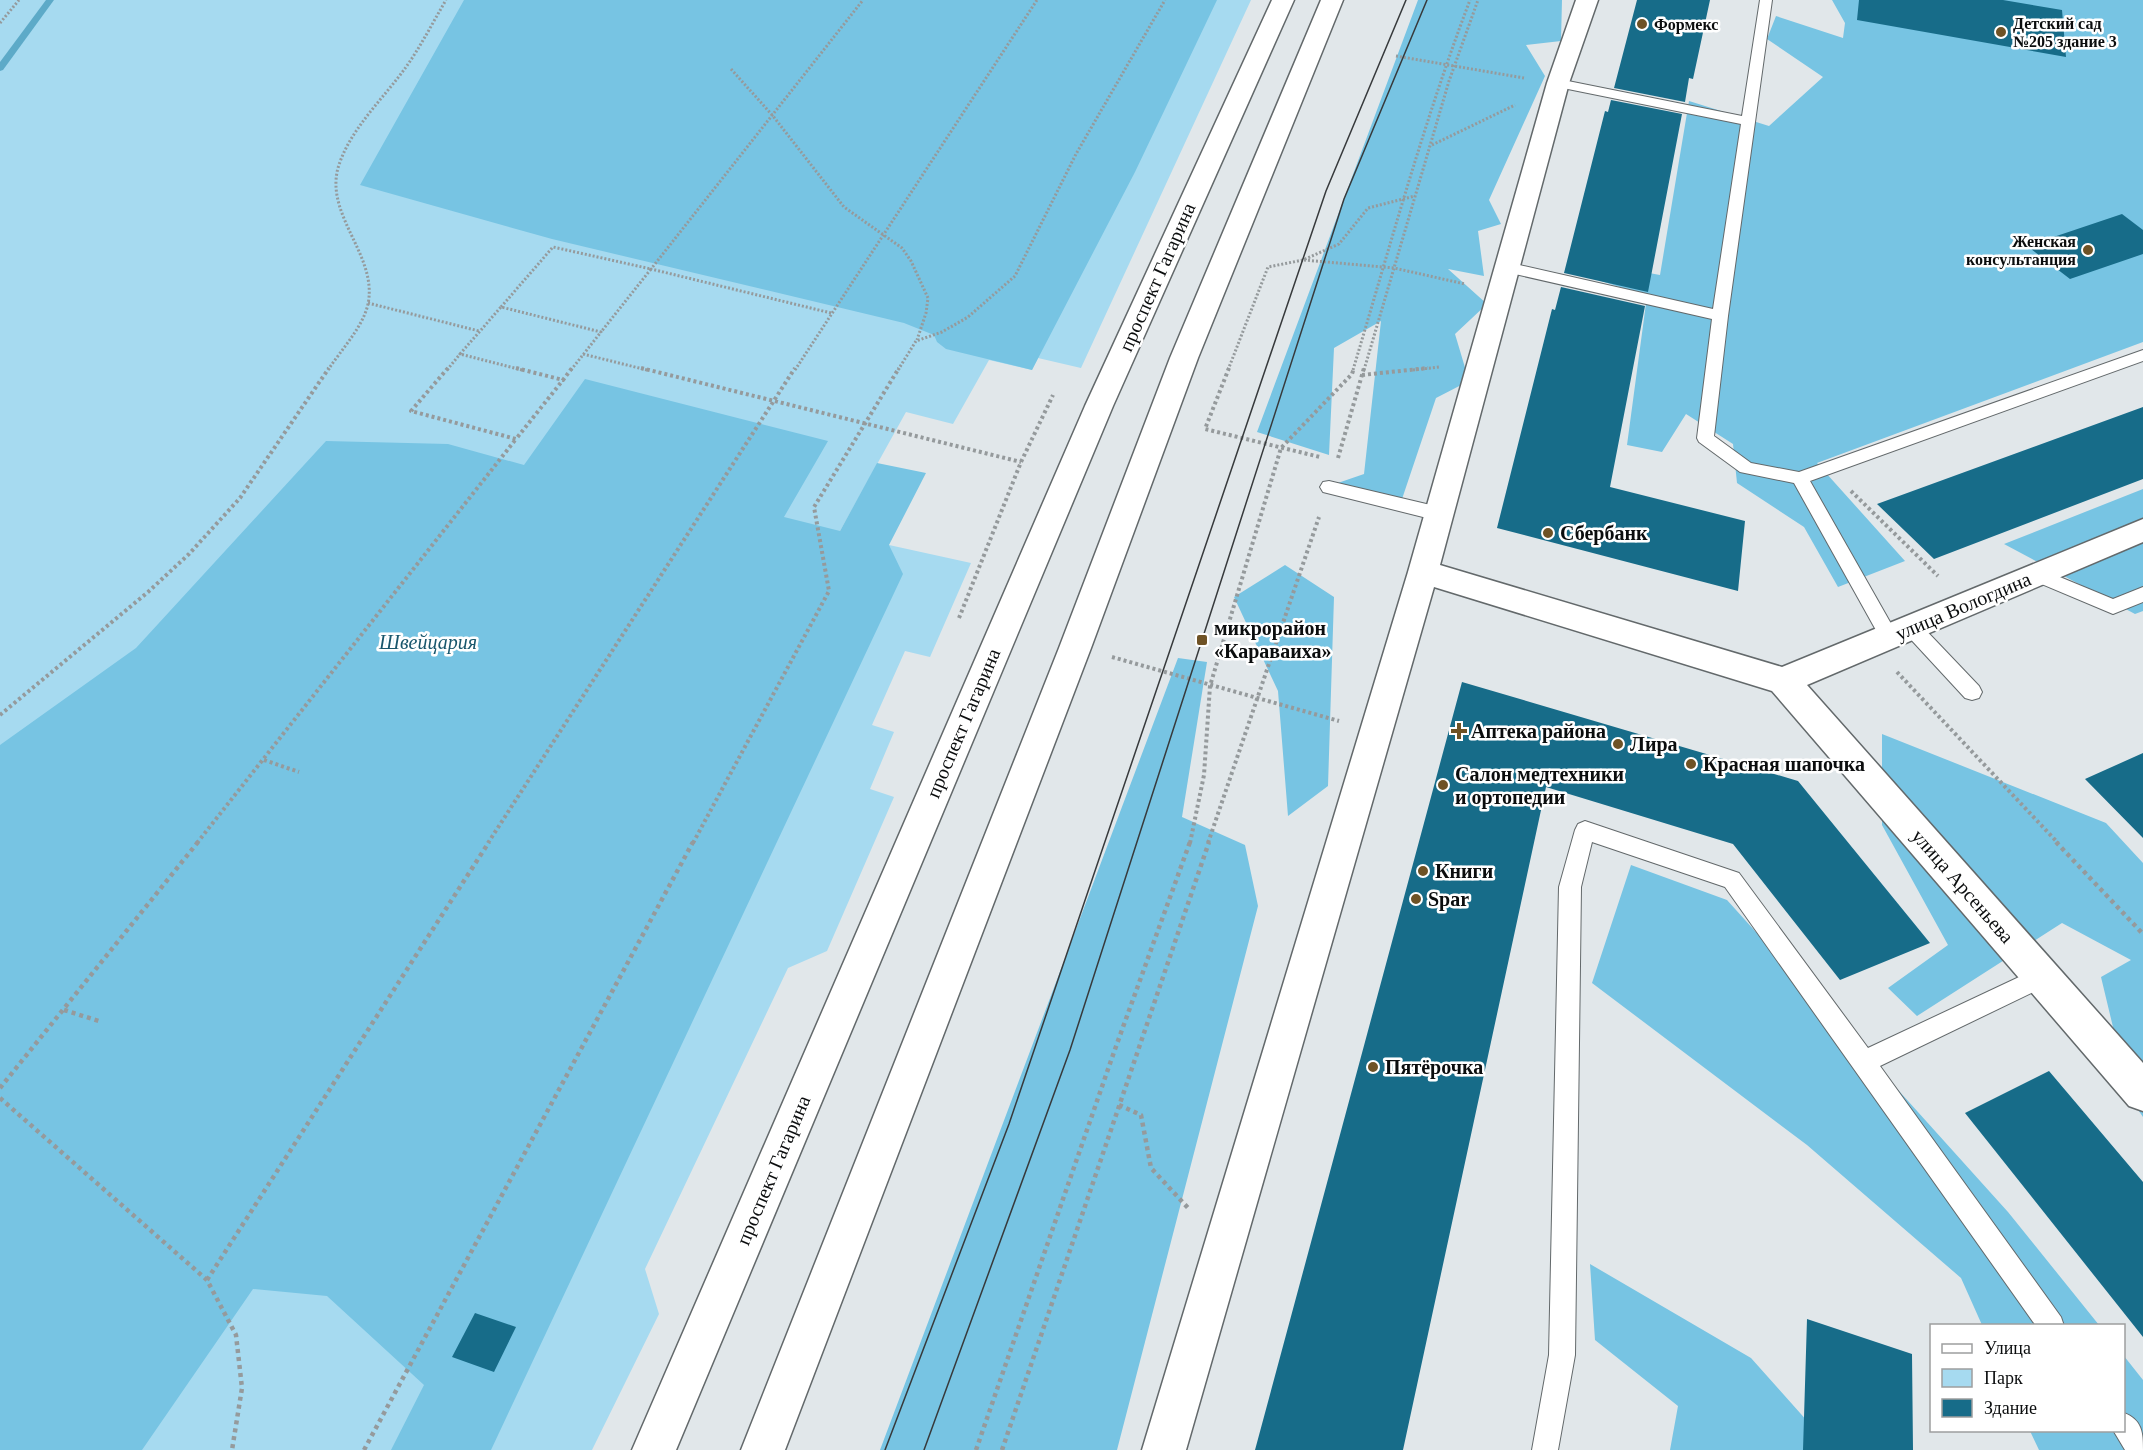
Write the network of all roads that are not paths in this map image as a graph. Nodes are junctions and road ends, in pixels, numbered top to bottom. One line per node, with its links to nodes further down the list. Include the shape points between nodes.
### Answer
1 (1283, 0): 25 (main road, проспект Гагарина, via 1099,406)
2 (1332, 0): 26 (main road, via 1176,378)
3 (1587, 0): 5 (main road)
4 (1766, 0): 6 (lane)
5 (1558, 83): 6 (lane); 7 (main road)
6 (1748, 121): 8 (lane)
7 (1506, 267): 8 (lane); 12 (main road)
8 (1720, 316): 10 (lane, via 1705,438 1746,468)
9 (2143, 355): 10 (lane)
10 (1800, 478): 17 (lane)
11 (1329, 487): 12 (lane)
12 (1439, 514): 14 (main road)
13 (2143, 530): 15 (main road, улица Вологдина)
14 (1423, 572): 18 (main road); 27 (main road)
15 (2038, 574): 16 (lane, via 2113,606); 17 (main road, улица Вологдина)
16 (2143, 594)
17 (1890, 636): 18 (main road, улица Вологдина); 19 (lane)
18 (1783, 681): 20 (main road, улица Арсеньева)
19 (1972, 692)
20 (2042, 977): 21 (lane); 22 (main road, улица Арсеньева)
21 (1864, 1062): 23 (lane); 28 (lane, via 1732,880 1585,830 1570,887 1562,1355)
22 (2143, 1092)
23 (2051, 1324)
24 (2125, 1427): 29 (lane)
25 (654, 1450)
26 (763, 1450)
27 (1164, 1450)
28 (1545, 1450)
29 (2141, 1450)

